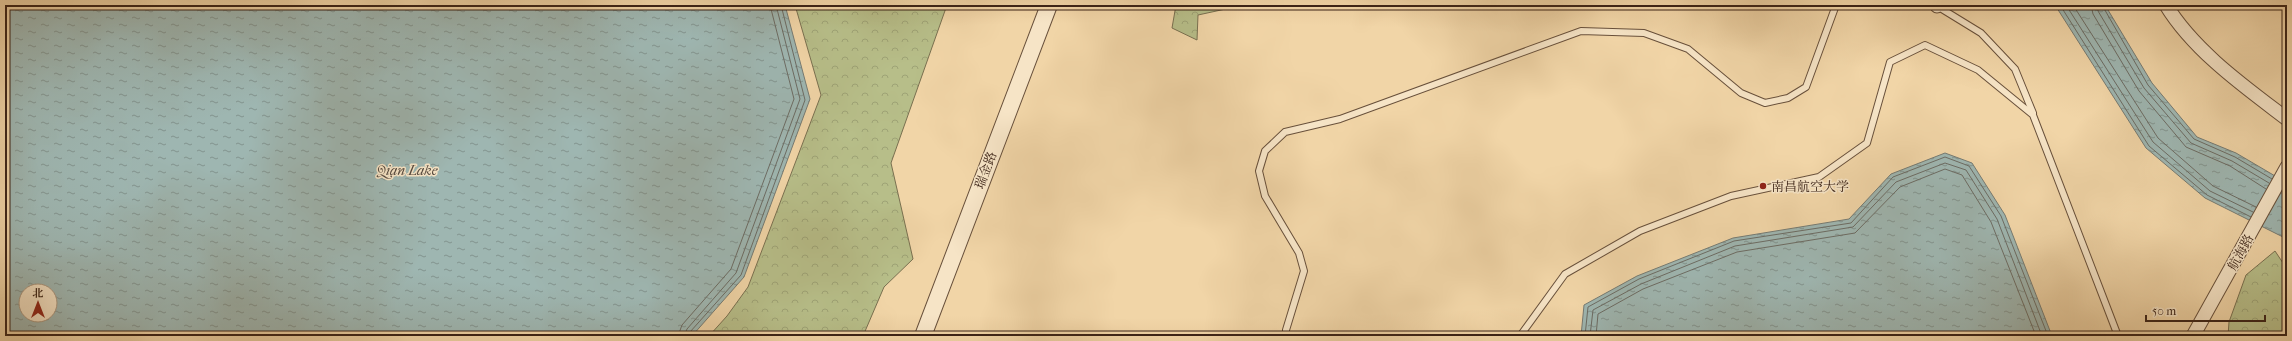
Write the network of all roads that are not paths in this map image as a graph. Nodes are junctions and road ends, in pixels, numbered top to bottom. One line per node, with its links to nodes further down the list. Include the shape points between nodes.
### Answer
1 (1049, 5): 8 (street, 瑞金路)
2 (1836, 5): 9 (lane, via 1806,87 1788,98 1765,102 1741,93 1688,49 1644,33 1581,31 1340,119 1285,132 1265,151 1260,171 1265,196 1299,253 1304,271)
3 (1937, 5): 5 (lane, via 1981,33 2015,69)
4 (2166, 5): 6 (street, via 2177,23 2236,80)
5 (2033, 115): 10 (lane, via 1978,70 1924,45 1890,62 1867,143 1819,177 1731,196 1640,231 1565,274); 11 (lane)
6 (2287, 119)
7 (2287, 167): 12 (street, 航海路)
8 (922, 336)
9 (1286, 336)
10 (1520, 336)
11 (2118, 336)
12 (2193, 336)

